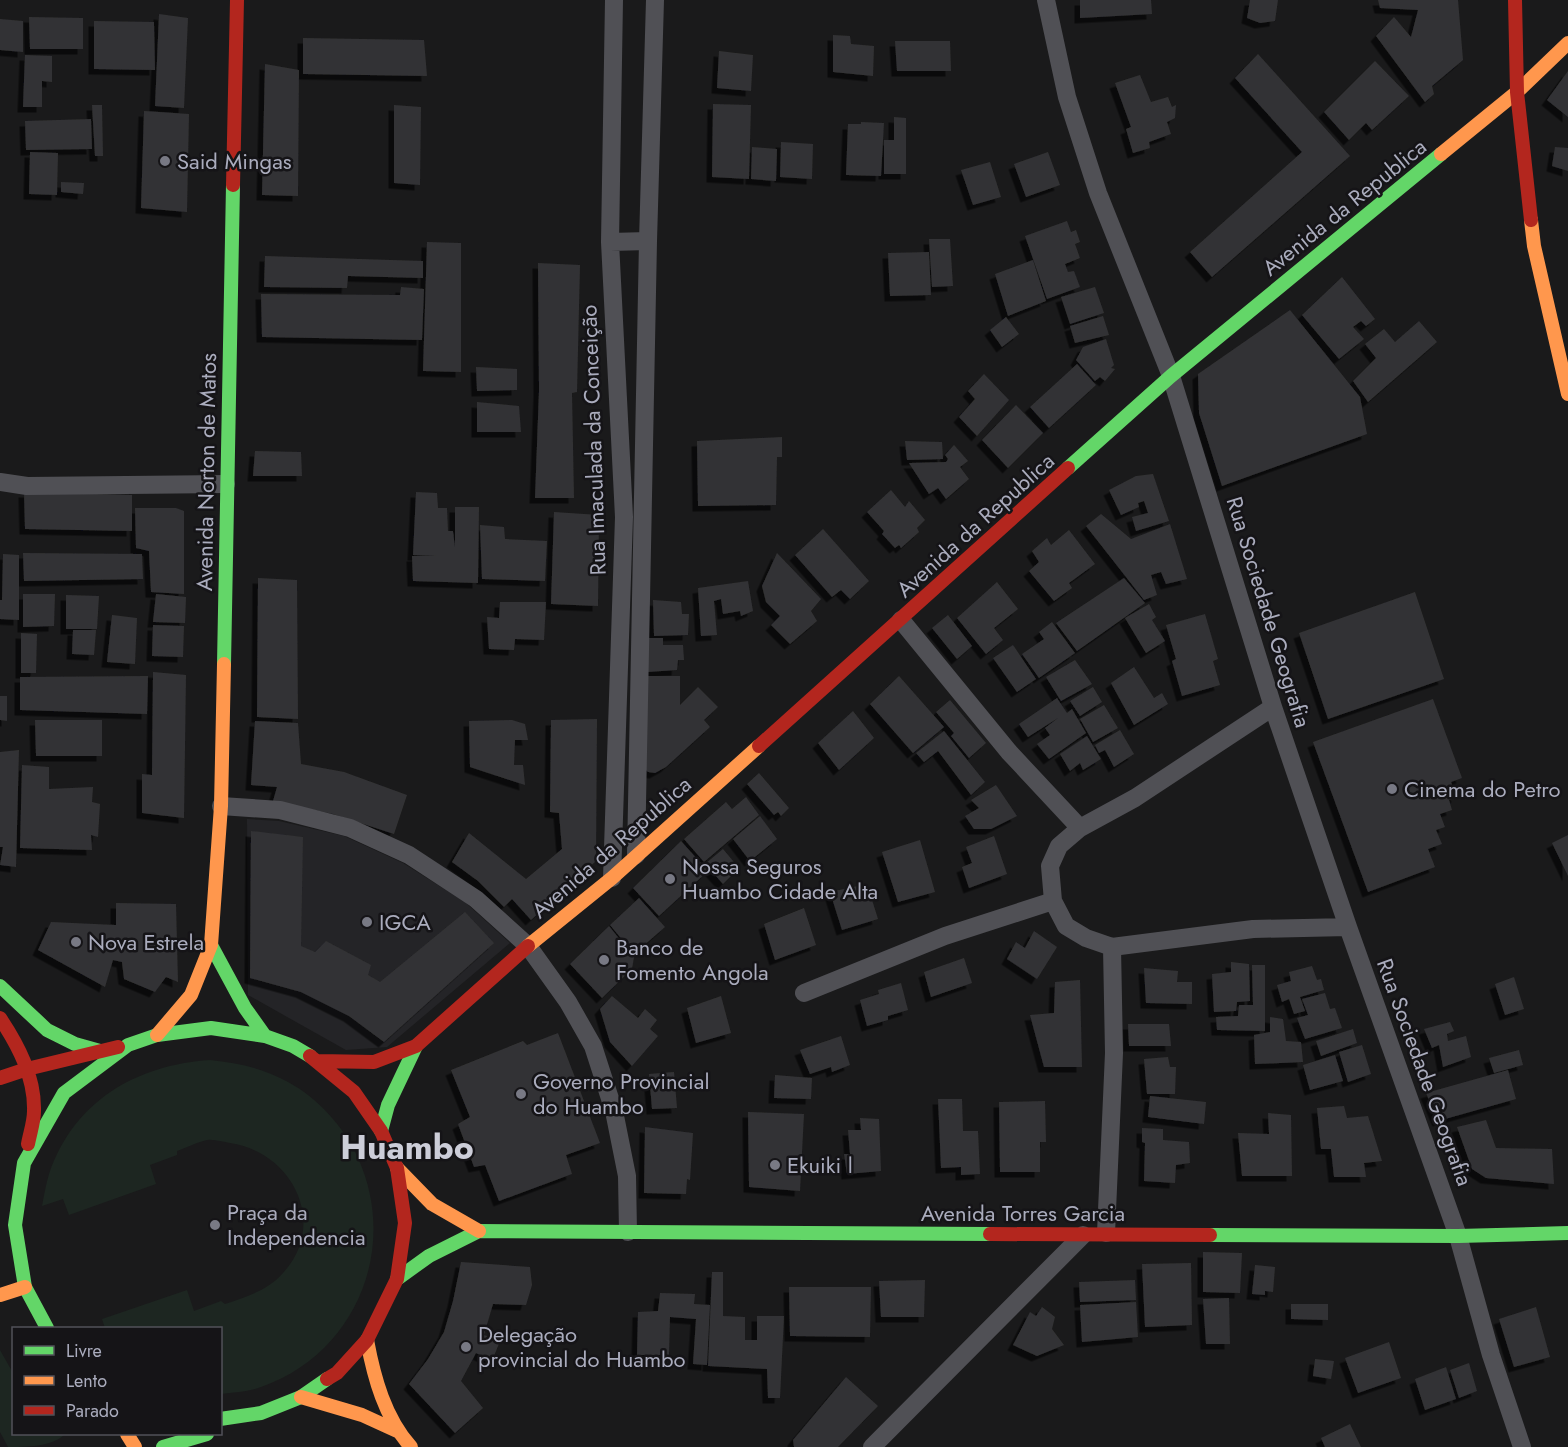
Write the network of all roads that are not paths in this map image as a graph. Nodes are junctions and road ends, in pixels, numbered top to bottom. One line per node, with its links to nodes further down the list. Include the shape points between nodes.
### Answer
1 (237, 0): 13 (main road, Avenida Norton de Matos)
2 (615, 0): 9 (street, Rua Imaculada da Conceição)
3 (656, 0): 8 (street, Rua Imaculada da Conceição)
4 (1046, 0): 10 (street, Rua Sociedade Geografia, via 1067,97 1098,193)
5 (1515, 0): 7 (main road)
6 (1568, 43): 7 (main road, Avenida da Republica)
7 (1517, 92): 10 (main road, Avenida da Republica); 11 (main road, via 1534,246)
8 (648, 241): 9 (street); 18 (street, Rua Imaculada da Conceição)
9 (610, 242): 19 (street, Rua Imaculada da Conceição, via 624,517)
10 (1171, 376): 14 (main road, Avenida da Republica); 15 (street, Rua Sociedade Geografia)
11 (1568, 394)
12 (0, 482): 13 (street, via 27,486)
13 (226, 484): 16 (main road, Avenida Norton de Matos)
14 (901, 620): 17 (street, via 1009,752); 18 (main road, Avenida da Republica)
15 (1273, 707): 17 (street, via 1135,798); 21 (street, Rua Sociedade Geografia)
16 (221, 806): 22 (main road, Avenida Norton de Matos); 23 (street, via 280,810 350,828 410,855 466,892)
17 (1080, 828): 20 (street, via 1059,846 1050,866)
18 (636, 855): 19 (main road, Avenida da Republica)
19 (612, 878): 23 (main road, Avenida da Republica)
20 (1053, 901): 24 (street, via 1066,926); 26 (street, via 945,936)
21 (1348, 927): 24 (street, via 1253,929); 44 (street, Rua Sociedade Geografia)
22 (211, 945): 28 (main road, via 191,995); 29 (main road)
23 (528, 946): 31 (main road, Avenida da Republica); 40 (street, via 568,1002 593,1046 614,1111 627,1176)
24 (1112, 947): 41 (street, via 1114,1053)
25 (0, 986): 32 (main road, via 47,1030)
26 (804, 993)
27 (0, 1018): 34 (main road, via 15,1040)
28 (157, 1035): 29 (main road, via 211,1028); 30 (main road)
29 (265, 1036): 33 (main road)
30 (128, 1046): 32 (main road); 37 (main road, via 64,1093)
31 (416, 1046): 33 (main road, via 374,1062); 36 (main road, via 388,1105)
32 (100, 1051): 34 (main road)
33 (318, 1061): 36 (main road, via 354,1092)
34 (27, 1070): 35 (main road); 37 (main road, via 34,1111)
35 (0, 1078)
36 (381, 1131): 38 (main road)
37 (24, 1162): 46 (main road, via 15,1225)
38 (397, 1168): 39 (main road, via 432,1204); 45 (main road, via 405,1223)
39 (478, 1231): 40 (main road, Avenida Torres Garcia); 45 (main road, via 429,1256)
40 (628, 1232): 43 (main road, Avenida Torres Garcia)
41 (1106, 1233): 43 (main road, Avenida Torres Garcia); 44 (main road, Avenida Torres Garcia)
42 (1568, 1233): 44 (main road, Avenida Torres Garcia)
43 (1083, 1235): 60 (street)
44 (1458, 1236): 61 (street, Rua Sociedade Geografia)
45 (397, 1279): 49 (main road)
46 (26, 1287): 47 (main road); 48 (main road)
47 (0, 1295)
48 (46, 1327)
49 (367, 1340): 50 (main road, via 338,1373); 54 (main road, via 374,1372)
50 (301, 1397): 51 (main road); 54 (main road, via 362,1414)
51 (261, 1413): 52 (main road); 53 (main road)
52 (222, 1419)
53 (222, 1429)
54 (397, 1431): 59 (main road)
55 (204, 1435): 57 (main road)
56 (215, 1435): 58 (main road)
57 (163, 1447)
58 (202, 1447)
59 (411, 1447)
60 (872, 1447)
61 (1522, 1447)

